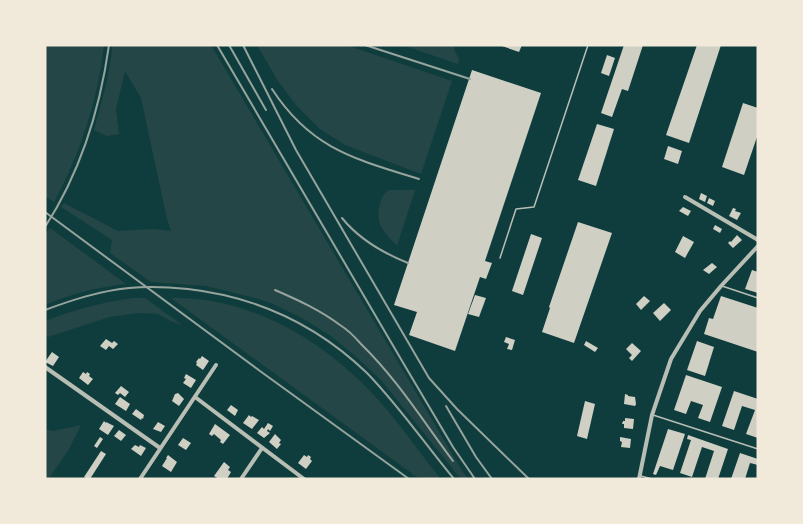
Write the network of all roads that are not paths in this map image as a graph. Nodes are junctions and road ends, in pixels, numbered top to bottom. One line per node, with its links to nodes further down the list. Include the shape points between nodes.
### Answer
1 (588, 45): 5 (lane, via 534,207 516,209)
2 (685, 197): 3 (street)
3 (758, 240)
4 (758, 246): 6 (street)
5 (500, 258)
6 (721, 286): 7 (lane); 11 (street, via 671,359)
7 (758, 298)
8 (216, 365): 10 (street)
9 (45, 367): 12 (street)
10 (195, 397): 12 (street); 13 (street)
11 (652, 415): 14 (lane); 15 (street)
12 (160, 448): 16 (street)
13 (262, 448): 17 (street); 18 (street)
14 (758, 449)
15 (640, 477): 19 (lane)
16 (140, 479)
17 (241, 479)
18 (304, 479)
19 (652, 479)

